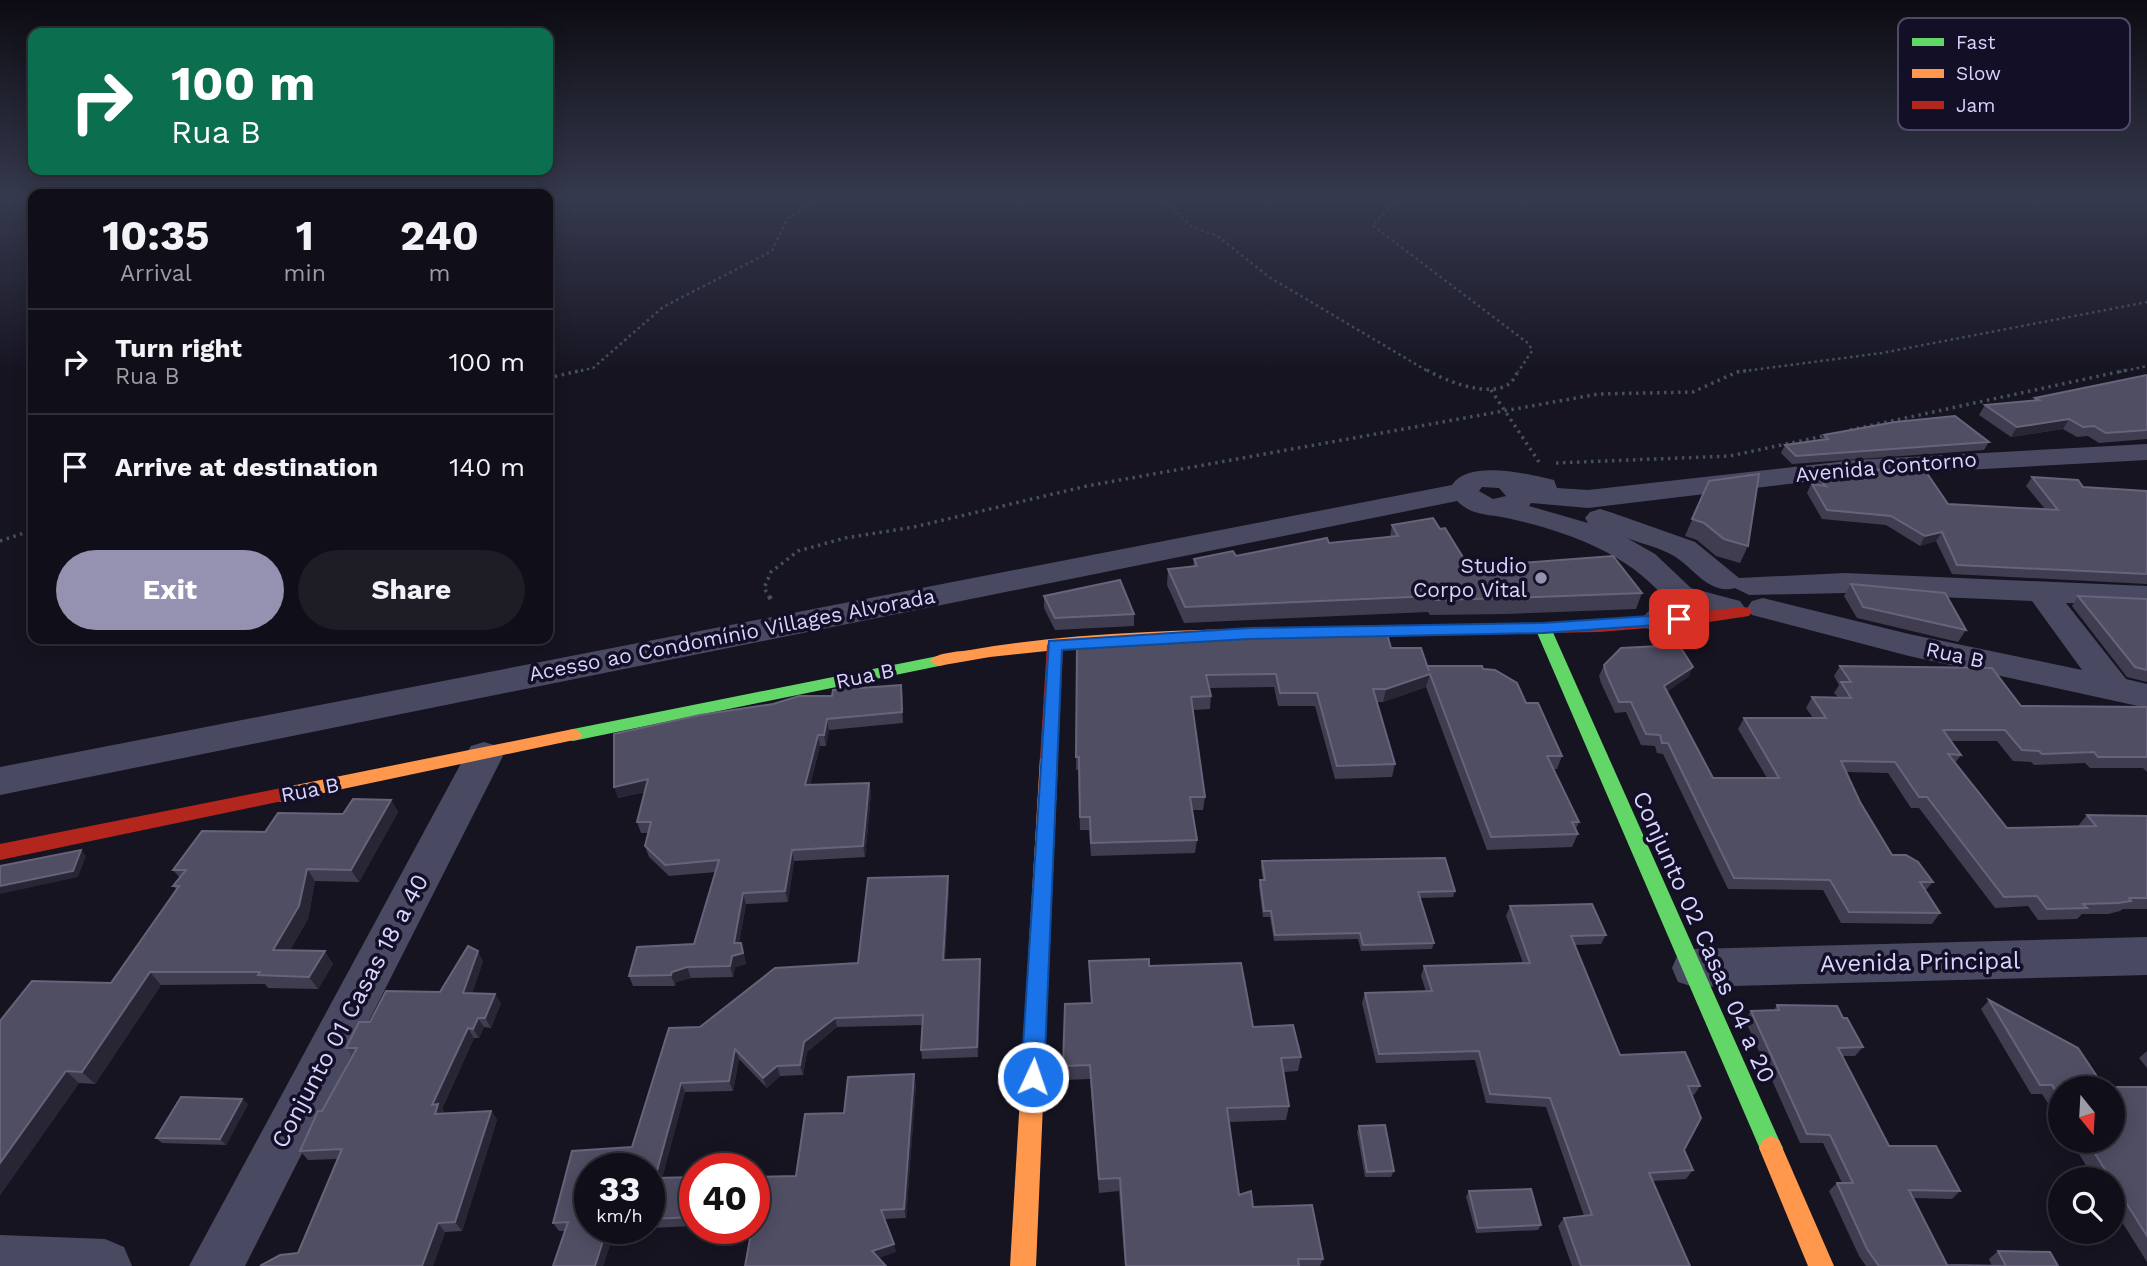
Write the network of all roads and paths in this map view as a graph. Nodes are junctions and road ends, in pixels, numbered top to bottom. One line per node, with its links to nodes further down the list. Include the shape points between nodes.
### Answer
1 (765, 255): 6 (path, via 663,307 593,368)
2 (1241, 255): 7 (path, via 1269,277 1438,377)
3 (1409, 255): 7 (path, via 1517,333 1532,351 1510,384)
4 (2147, 302): 8 (path, via 1892,351 1737,372 1693,392 1598,394)
5 (2147, 366): 11 (path, via 1730,456)
6 (553, 377)
7 (1490, 390): 8 (path)
8 (1504, 410): 10 (path); 20 (path, via 1087,486 798,551 771,572 764,588)
9 (2147, 452): 12 (street, Avenida Contorno, via 1855,468 1588,499)
10 (1540, 463)
11 (1553, 463)
12 (1514, 495): 15 (street, via 1639,556); 17 (street, via 1663,539 1684,549); 20 (street, Acesso ao Condomínio Villages Alvorada, via 1498,479 1473,479 1464,491)
13 (28, 532): 14 (path)
14 (0, 541)
15 (1673, 587): 17 (street); 17 (street, via 1700,603); 19 (street, via 1675,607)
16 (2040, 590): 17 (street, via 1803,582); 18 (street); 23 (street)
17 (1737, 594): 19 (street, Rua B, via 1702,619); 23 (street, Rua B, via 1909,645)
18 (2147, 596)
19 (1656, 620): 21 (street, Rua B)
20 (785, 625): 25 (street, Acesso ao Condomínio Villages Alvorada)
21 (1543, 628): 22 (street, Rua B, via 1249,634); 28 (street, Conjunto 02 Casas 04 a 20)
22 (1055, 645): 24 (street, Rua B, via 890,670); 32 (street)
23 (2131, 693)
24 (484, 756): 26 (street, Rua B); 31 (street, Conjunto 01 Casas 18 a 40)
25 (0, 781)
26 (0, 852)
27 (2147, 956): 28 (street, Avenida Principal)
28 (1694, 968): 33 (street, Conjunto 02 Casas 04 a 20)
29 (0, 1262): 30 (street)
30 (105, 1266)
31 (216, 1266)
32 (1023, 1266)
33 (1821, 1266)

